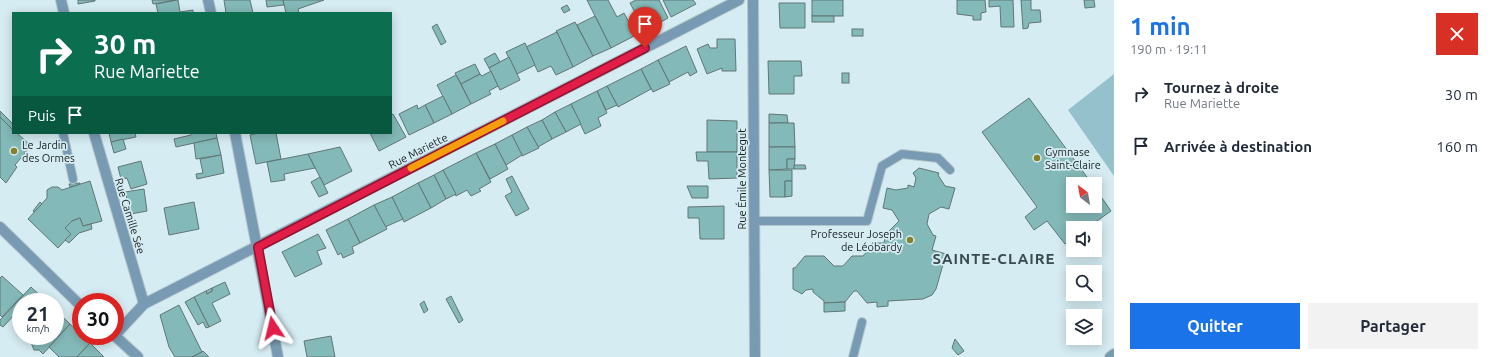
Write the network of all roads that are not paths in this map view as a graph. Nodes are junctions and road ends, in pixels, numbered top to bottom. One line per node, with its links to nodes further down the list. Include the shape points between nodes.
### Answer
1 (61, 0): 5 (street)
2 (208, 0): 6 (street)
3 (739, 0): 14 (street, Rue Mariette)
4 (753, 0): 12 (street, Rue Émile Montegut)
5 (64, 12)
6 (211, 12)
7 (63, 134): 11 (lane)
8 (94, 134): 16 (street, Rue Camille Sée)
9 (235, 134): 14 (street)
10 (950, 170): 12 (lane, via 938,158 902,154 882,166 867,221)
11 (73, 179)
12 (754, 221): 23 (street, Rue Émile Montegut)
13 (0, 227): 15 (street)
14 (258, 247): 16 (street, Rue Mariette); 22 (street)
15 (72, 297)
16 (144, 304): 18 (street, Rue Mariette)
17 (862, 322): 24 (lane)
18 (124, 325)
19 (124, 344): 21 (street)
20 (1114, 354): 25 (street)
21 (138, 357)
22 (278, 357)
23 (754, 357)
24 (853, 357)
25 (1110, 357)

